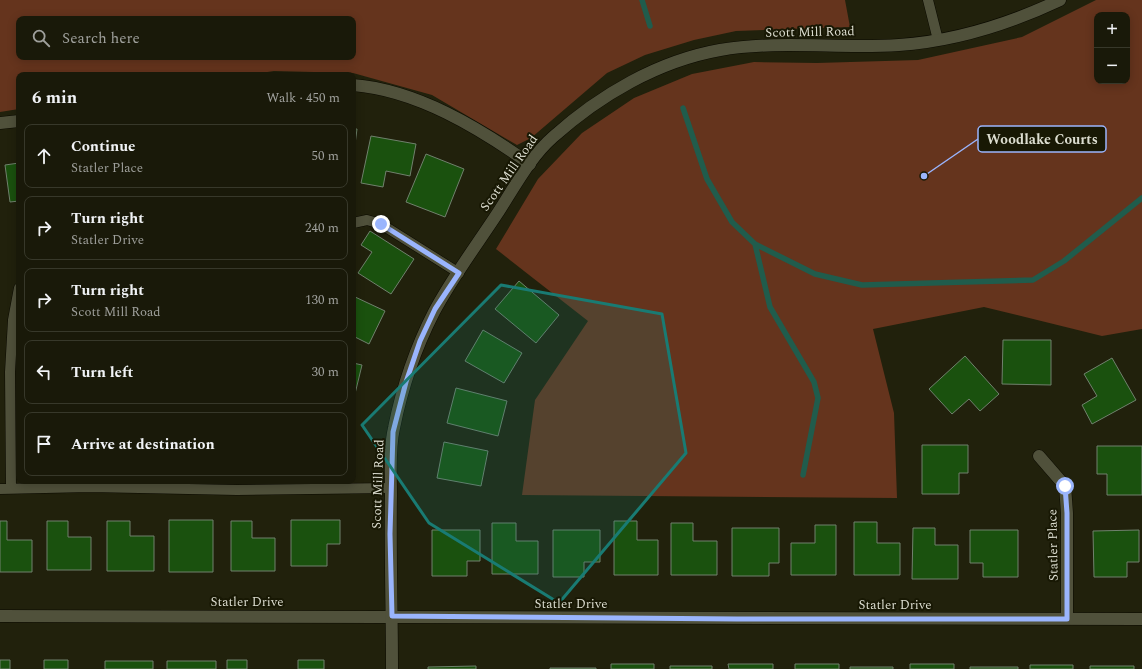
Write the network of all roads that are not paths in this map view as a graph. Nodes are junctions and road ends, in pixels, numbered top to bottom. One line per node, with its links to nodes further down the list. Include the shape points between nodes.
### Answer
1 (928, 0): 3 (lane)
2 (1060, 0): 3 (street, Scott Mill Road, via 980,32)
3 (938, 40): 7 (street, Scott Mill Road, via 897,45 771,46 722,50 682,59 650,72 592,107 551,138)
4 (356, 85): 7 (street, via 372,86 444,111)
5 (16, 121): 6 (street)
6 (0, 123)
7 (530, 164): 9 (street, Scott Mill Road)
8 (356, 222): 9 (lane, via 367,220 381,224)
9 (459, 273): 15 (street, Scott Mill Road, via 435,309 420,341 406,382 393,432)
10 (16, 302): 14 (lane, via 12,320 10,372)
11 (1038, 456): 18 (street, Statler Place, via 1065,486)
12 (263, 485): 14 (lane); 15 (lane)
13 (0, 488): 14 (lane)
14 (12, 488)
15 (391, 488): 17 (street, Scott Mill Road)
16 (0, 616): 17 (street, Statler Drive)
17 (392, 616): 18 (street, Statler Drive); 20 (street, Scott Mill Road)
18 (1067, 619): 19 (street, Statler Drive)
19 (1142, 619)
20 (392, 669)

